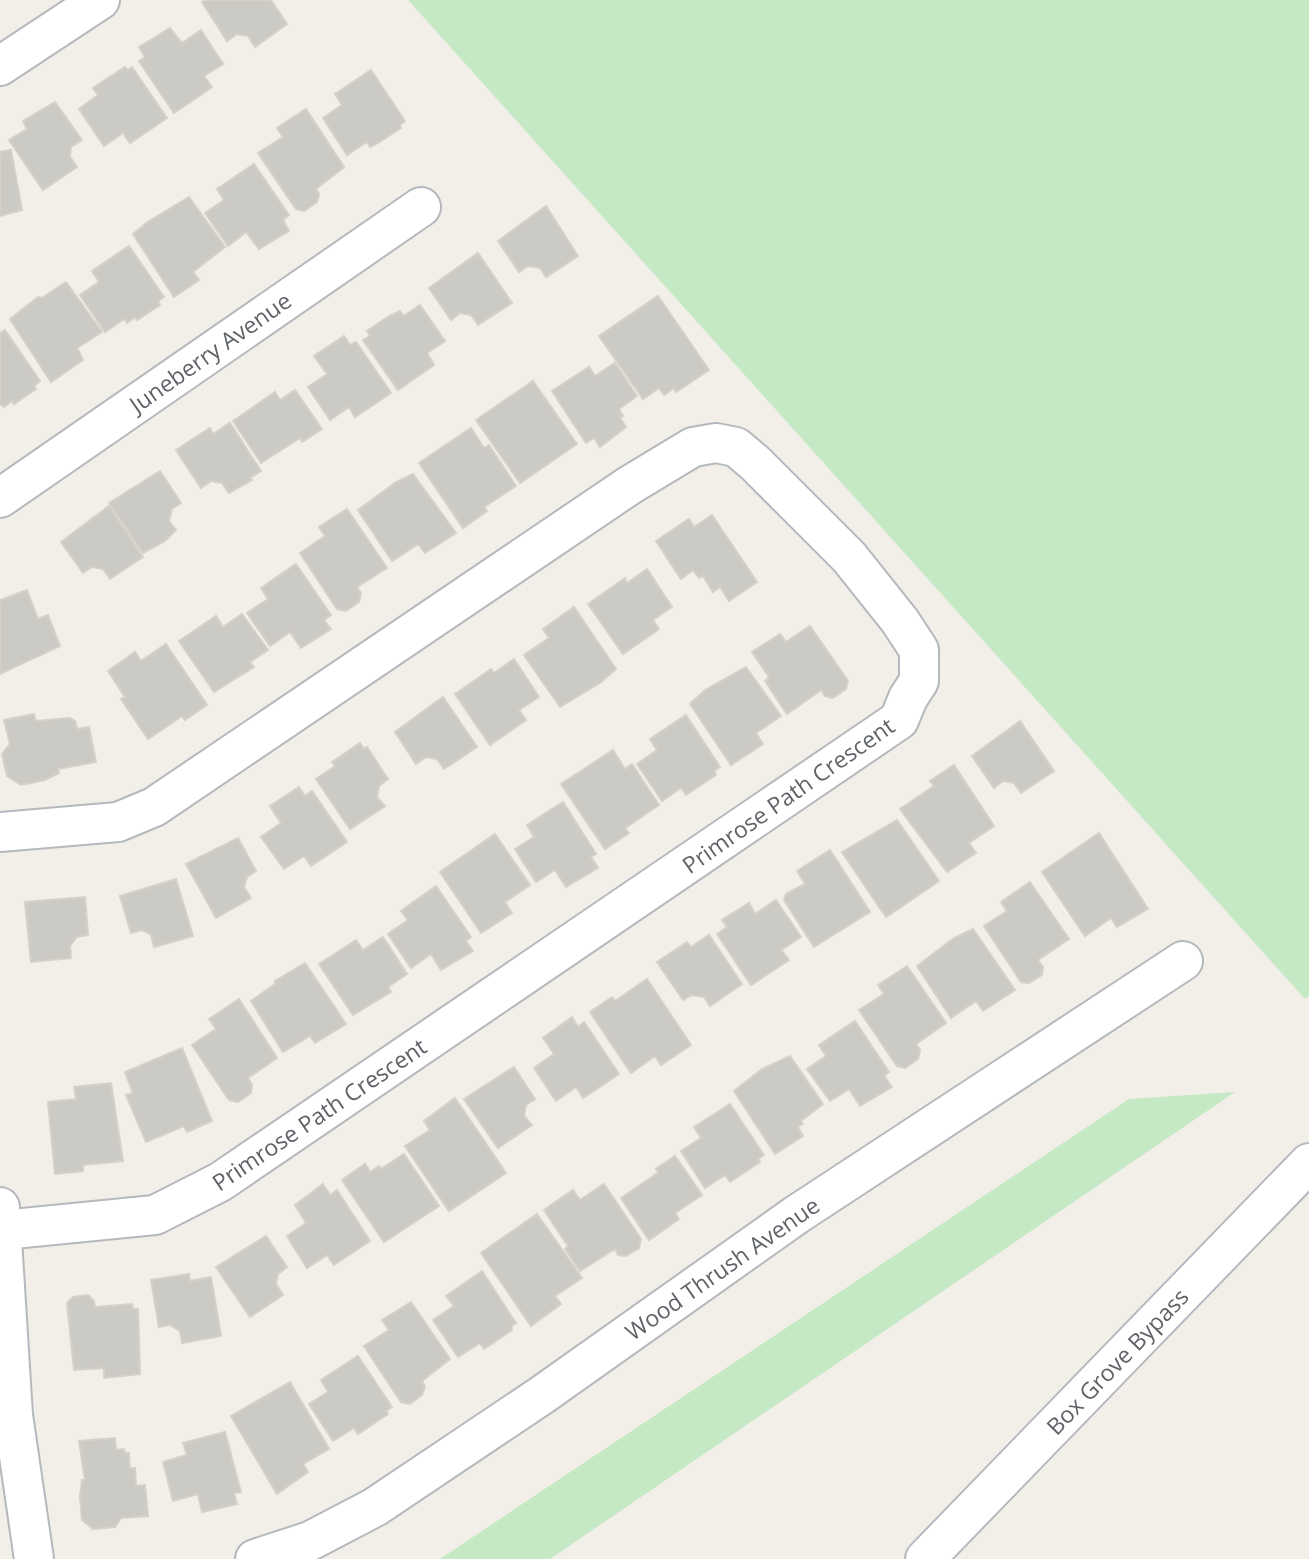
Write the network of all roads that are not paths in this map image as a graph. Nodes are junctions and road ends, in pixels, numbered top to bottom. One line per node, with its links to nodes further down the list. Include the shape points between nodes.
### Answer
1 (100, 0): 2 (street)
2 (0, 66)
3 (421, 207): 4 (street, Juneberry Avenue)
4 (0, 498)
5 (0, 832): 8 (street, Primrose Path Crescent, via 118,822 154,807 693,447 716,443 736,447 755,463 849,558 919,650 919,681 899,720 220,1182 155,1215)
6 (1183, 961): 10 (street, Wood Thrush Avenue, via 796,1215 375,1507 310,1541)
7 (1309, 1163): 11 (street, Box Grove Bypass)
8 (1, 1219): 9 (street, via 13,1415)
9 (34, 1559)
10 (255, 1559)
11 (925, 1559)

